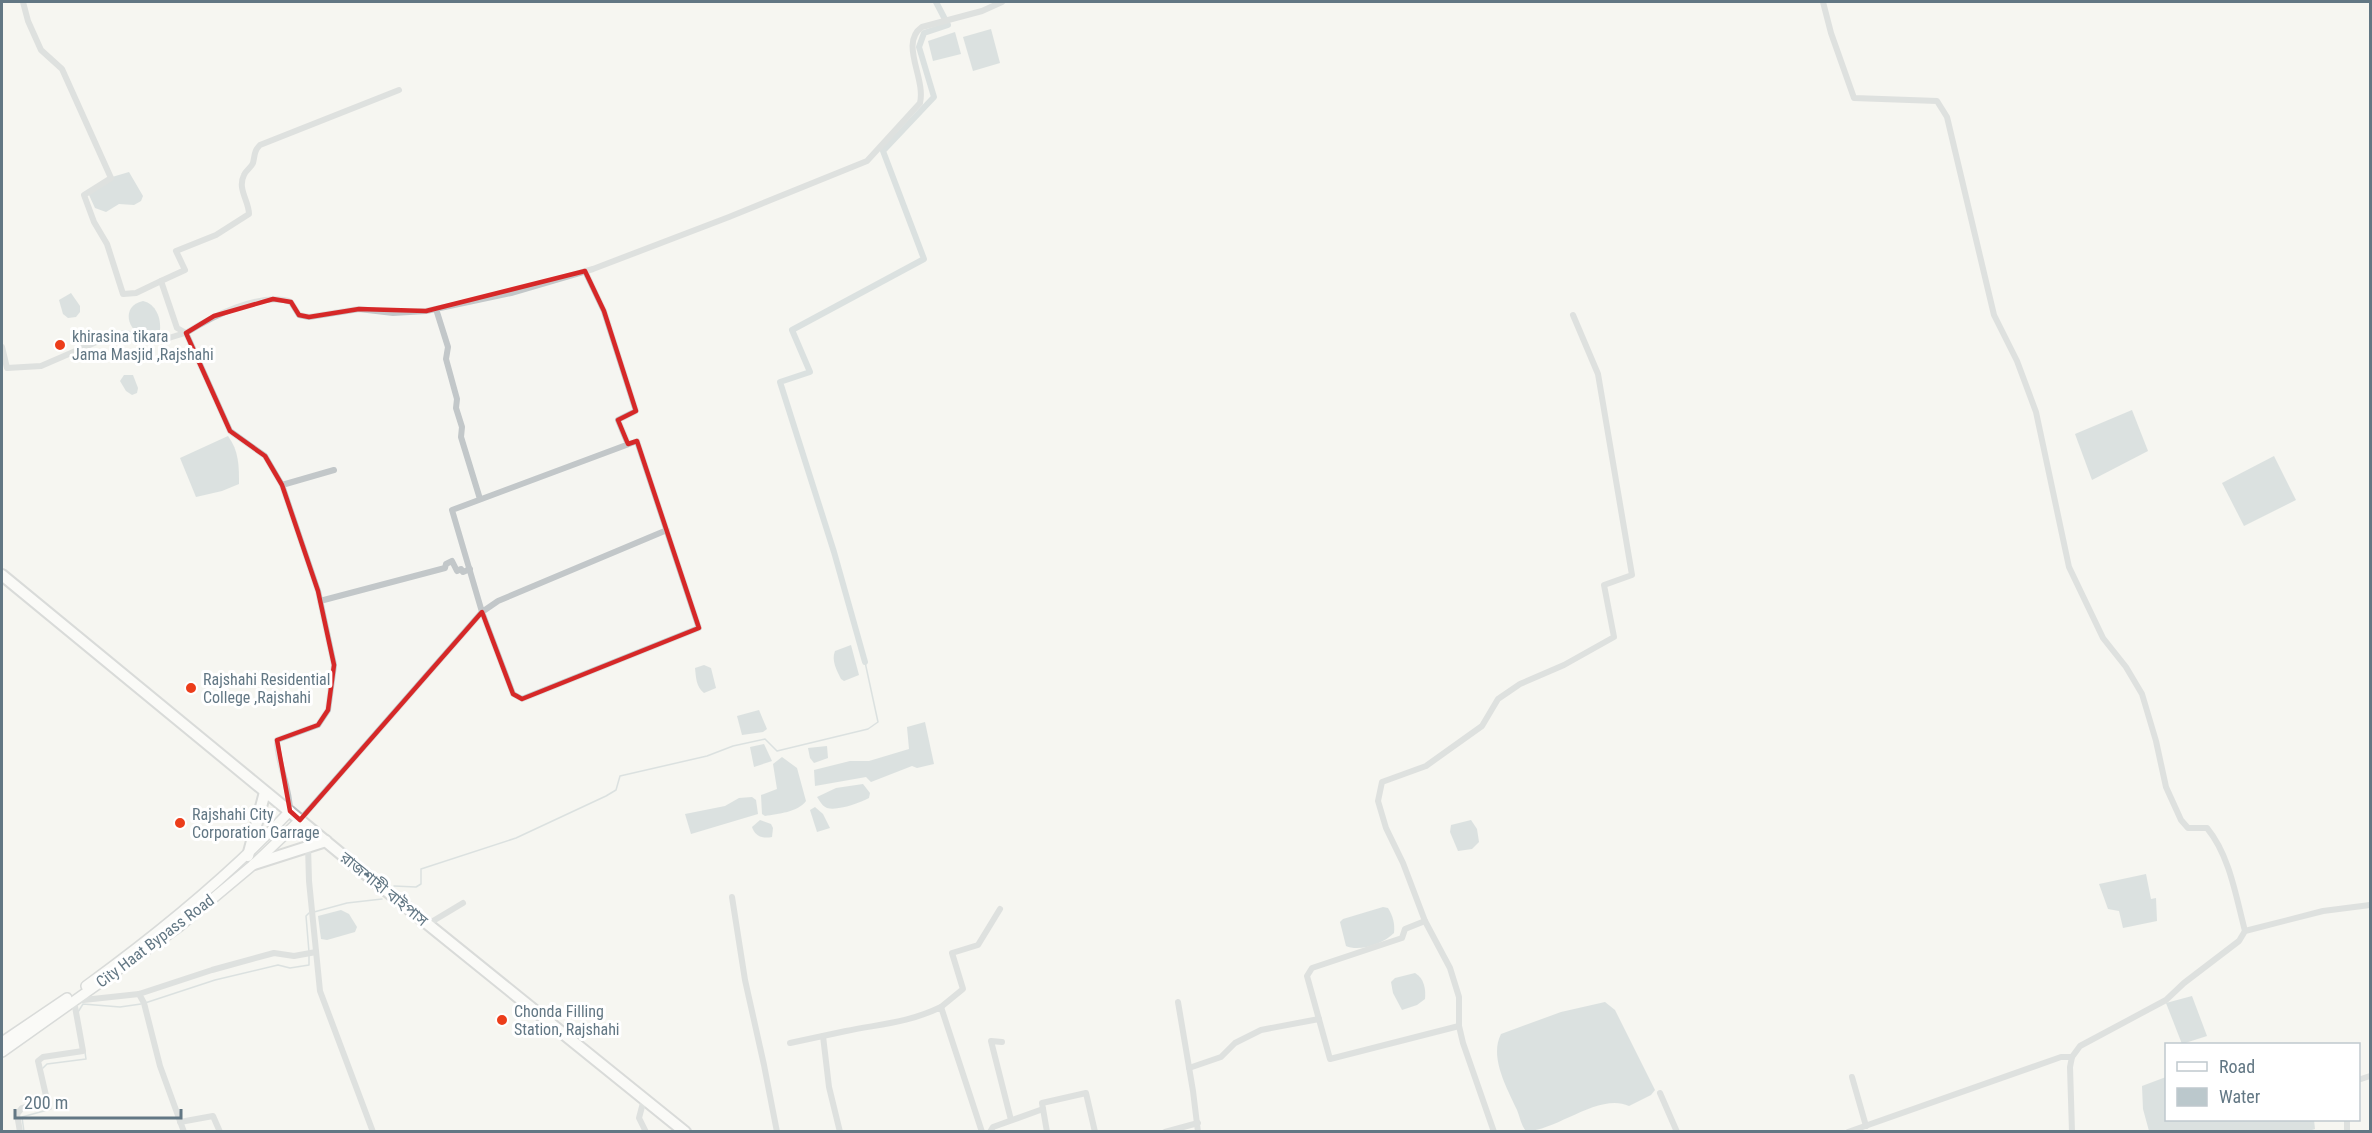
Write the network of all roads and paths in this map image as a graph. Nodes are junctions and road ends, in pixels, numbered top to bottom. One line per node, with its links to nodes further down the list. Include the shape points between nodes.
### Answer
1 (23, 2): 6 (street, via 41,50 62,69 111,178 84,195 107,244 123,294 136,293)
2 (1002, 2): 5 (street, via 916,32 911,47 921,81 920,103 867,161)
3 (1823, 2): 32 (street, via 1854,98 1937,101 1947,117 1994,315 2036,412 2069,567 2103,638 2142,694 2166,787 2181,820 2188,828 2207,828 2214,837)
4 (399, 90): 6 (street, via 260,145 241,186 249,214 216,235 176,251 185,270)
5 (585, 271): 7 (street, via 511,293); 11 (street, via 604,311 636,411 618,420)
6 (161, 280): 9 (street, via 177,328)
7 (436, 309): 9 (street, via 393,313 359,309 309,317 299,315 291,302 273,299 214,316); 14 (street, via 448,346 446,359 461,437)
8 (1573, 315): 30 (street, via 1598,374 1632,575 1604,585 1614,637 1520,684 1498,699 1482,726 1426,766 1382,782 1378,801 1386,828)
9 (186, 333): 10 (street, via 159,341 124,333 41,366 7,368); 13 (street, via 230,431 265,456)
10 (2, 347)
11 (628, 444): 14 (street); 15 (street, via 638,441)
12 (334, 470): 13 (street)
13 (282, 485): 18 (street)
14 (480, 499): 16 (street, via 452,510)
15 (667, 530): 19 (street, via 508,597); 19 (street, via 699,628 522,699 513,694)
16 (470, 569): 18 (street, via 457,571 452,561 445,568); 19 (street)
17 (2, 575): 20 (highway, রাজশাহী বাইপাস)
18 (320, 601): 21 (street, via 334,665 328,710 318,725 277,740)
19 (482, 612): 22 (street)
20 (265, 792): 21 (highway, রাজশাহী বাইপাস); 25 (highway)
21 (290, 811): 22 (highway, রাজশাহী বাইপাস); 25 (main road, City Haat Bypass Road)
22 (300, 820): 23 (highway, রাজশাহী বাইপাস); 25 (main road, City Haat Bypass Road)
23 (326, 841): 24 (highway); 31 (highway, রাজশাহী বাইপাস)
24 (308, 846): 25 (highway); 33 (street)
25 (251, 860): 35 (main road, City Haat Bypass Road, via 180,926); 41 (main road, City Haat Bypass Road, via 126,957)
26 (732, 897): 61 (street)
27 (463, 903): 31 (street)
28 (2370, 905): 32 (street, via 2323,911)
29 (1000, 909): 37 (street, via 978,945 952,953 963,989)
30 (1425, 921): 38 (street, via 1405,929 1402,938 1312,968 1306,976); 39 (street, via 1460,997)
31 (428, 924): 49 (highway, রাজশাহী বাইপাস)
32 (2246, 931): 45 (street, via 2239,941 2166,1000 2080,1046)
33 (316, 952): 34 (street, via 294,956 274,953); 58 (street, via 320,991)
34 (139, 994): 35 (street); 52 (street)
35 (74, 1001): 44 (main road, City Haat Bypass Road); 55 (street, via 83,1051 38,1061 47,1100 22,1108 17,1114)
36 (1178, 1002): 46 (street)
37 (940, 1007): 40 (street, via 895,1024); 63 (street)
38 (1319, 1019): 39 (street, via 1330,1059); 46 (street, via 1261,1030 1235,1042 1221,1057)
39 (1459, 1026): 69 (street)
40 (823, 1036): 43 (street); 62 (street)
41 (2, 1042)
42 (1002, 1042): 51 (street, via 991,1041)
43 (790, 1043)
44 (2, 1052)
45 (2072, 1057): 54 (street); 72 (street)
46 (1189, 1068): 53 (street)
47 (1852, 1077): 54 (street)
48 (1660, 1093): 70 (street)
49 (645, 1099): 59 (street, via 639,1118); 60 (highway, রাজশাহী বাইপাস)
50 (1043, 1109): 51 (street); 65 (street); 66 (street, via 1042,1103 1086,1093)
51 (1011, 1119): 64 (street)
52 (180, 1122): 56 (street); 57 (street, via 213,1116)
53 (1198, 1123): 67 (street); 68 (street)
54 (1866, 1126): 71 (street)
55 (20, 1131)
56 (184, 1131)
57 (220, 1131)
58 (373, 1131)
59 (646, 1131)
60 (685, 1131)
61 (777, 1131)
62 (840, 1131)
63 (982, 1131)
64 (990, 1131)
65 (1047, 1131)
66 (1095, 1131)
67 (1165, 1131)
68 (1198, 1131)
69 (1494, 1131)
70 (1677, 1131)
71 (1848, 1131)
72 (2072, 1131)

